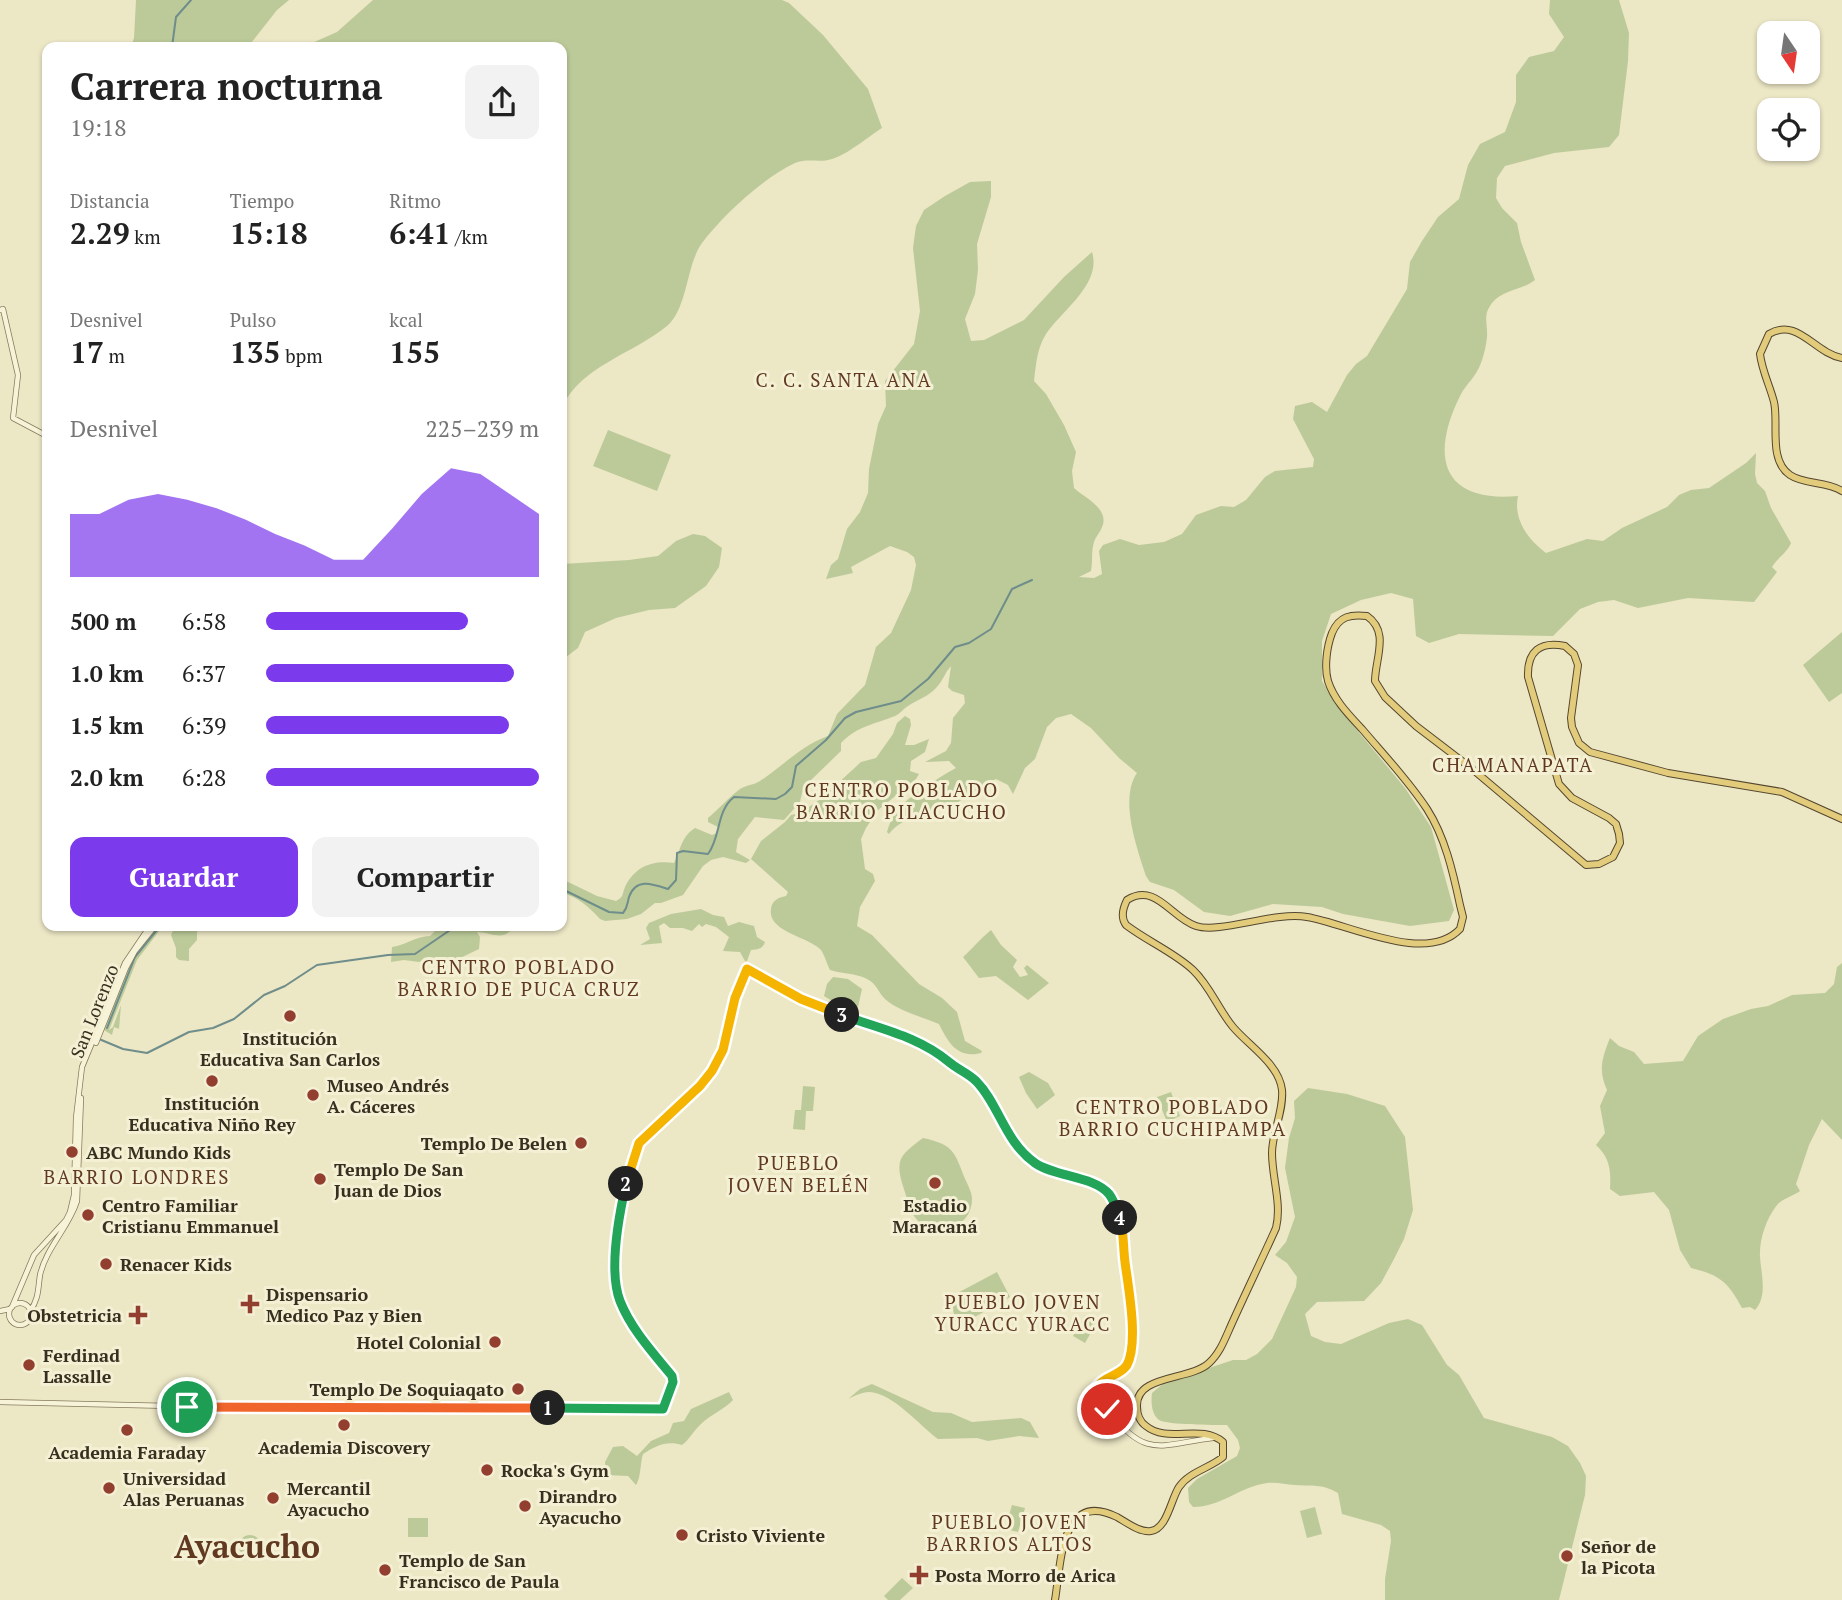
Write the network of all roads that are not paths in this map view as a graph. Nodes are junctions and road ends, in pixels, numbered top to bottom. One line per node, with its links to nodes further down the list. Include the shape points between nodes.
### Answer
1 (2, 310): 3 (street, via 18,375 13,418)
2 (1842, 358): 4 (highway, via 1785,329 1769,334 1760,354 1774,404 1783,468 1792,477)
3 (42, 433)
4 (1842, 491)
5 (1842, 819): 14 (highway, via 1782,792 1668,773 1590,752 1579,743 1572,727 1577,660 1565,646 1548,645 1534,651 1528,677 1556,778 1572,798 1616,824 1619,834 1613,857 1586,864 1385,697 1375,681 1381,642 1376,625 1367,616 1343,618 1330,640 1329,683 1441,834 1463,917 1460,929 1447,939 1425,944 1305,916 1198,927 1153,895 1144,894 1128,900 1122,911 1126,925 1192,968 1233,1027 1280,1081 1282,1093 1272,1143 1276,1228 1218,1353 1199,1371 1151,1383 1137,1401 1139,1416 1153,1430)
6 (147, 931): 8 (street, San Lorenzo, via 125,962 82,1067 74,1199)
7 (151, 931): 8 (street, San Lorenzo, via 126,968 85,1068 77,1201)
8 (56, 1235): 9 (street, via 34,1255); 10 (street)
9 (11, 1308): 10 (street, via 22,1304); 11 (street); 12 (street)
10 (30, 1311): 12 (street, via 21,1325)
11 (0, 1313): 12 (street)
12 (9, 1316)
13 (0, 1402): 14 (street, via 296,1409 663,1409 672,1376 644,1343 620,1302 618,1221 639,1143 712,1071 723,1050 747,969 806,1001 891,1030 941,1054 976,1081 1010,1137 1036,1163 1100,1186 1110,1195 1123,1229 1131,1345 1126,1366 1099,1383 1098,1396 1127,1433 1143,1444)
14 (1217, 1437): 15 (highway, via 1223,1442 1223,1457 1180,1485 1155,1530 1142,1530 1094,1510 1071,1522)
15 (1055, 1600)

